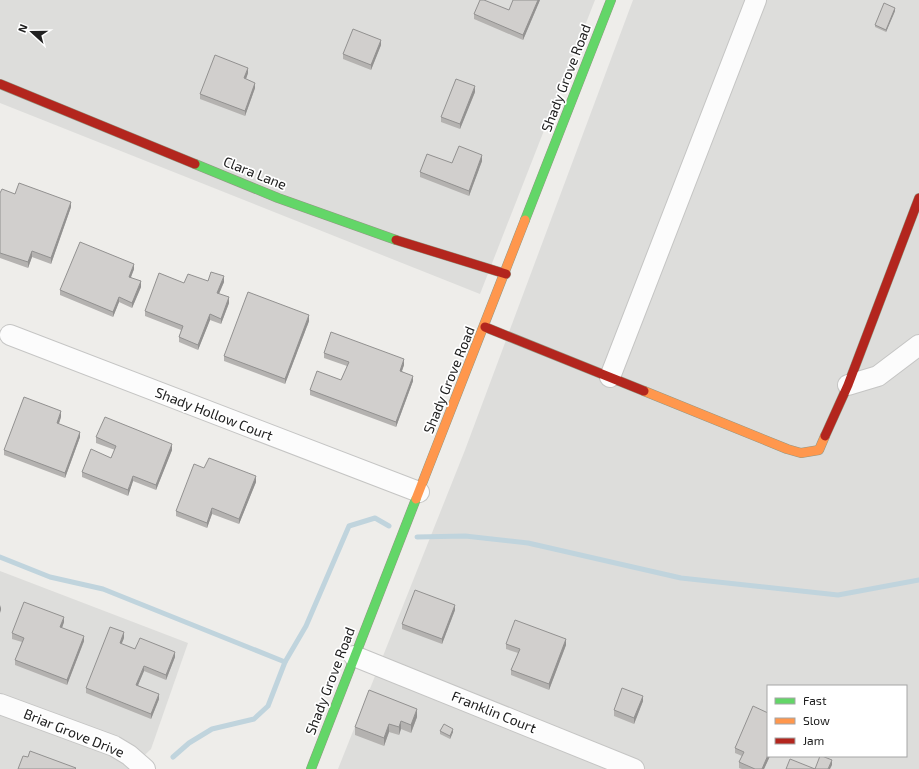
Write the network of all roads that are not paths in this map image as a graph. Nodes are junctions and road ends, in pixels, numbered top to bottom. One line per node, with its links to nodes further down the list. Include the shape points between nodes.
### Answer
1 (611, 0): 5 (street, Shady Grove Road)
2 (756, 0): 9 (street)
3 (0, 84): 5 (street, Clara Lane, via 278,198 416,247)
4 (919, 198): 10 (street)
5 (506, 274): 6 (street, Shady Grove Road)
6 (485, 326): 9 (street); 11 (street, Shady Grove Road)
7 (10, 335): 11 (street, Shady Hollow Court)
8 (919, 345): 10 (street, via 878,376)
9 (610, 377): 10 (street, via 801,453 819,450)
10 (848, 385)
11 (419, 492): 12 (street, Shady Grove Road)
12 (354, 656): 15 (street, Shady Grove Road); 16 (street, Franklin Court)
13 (0, 704): 14 (street, Briar Grove Drive, via 114,746)
14 (143, 768)
15 (311, 769)
16 (634, 769)

